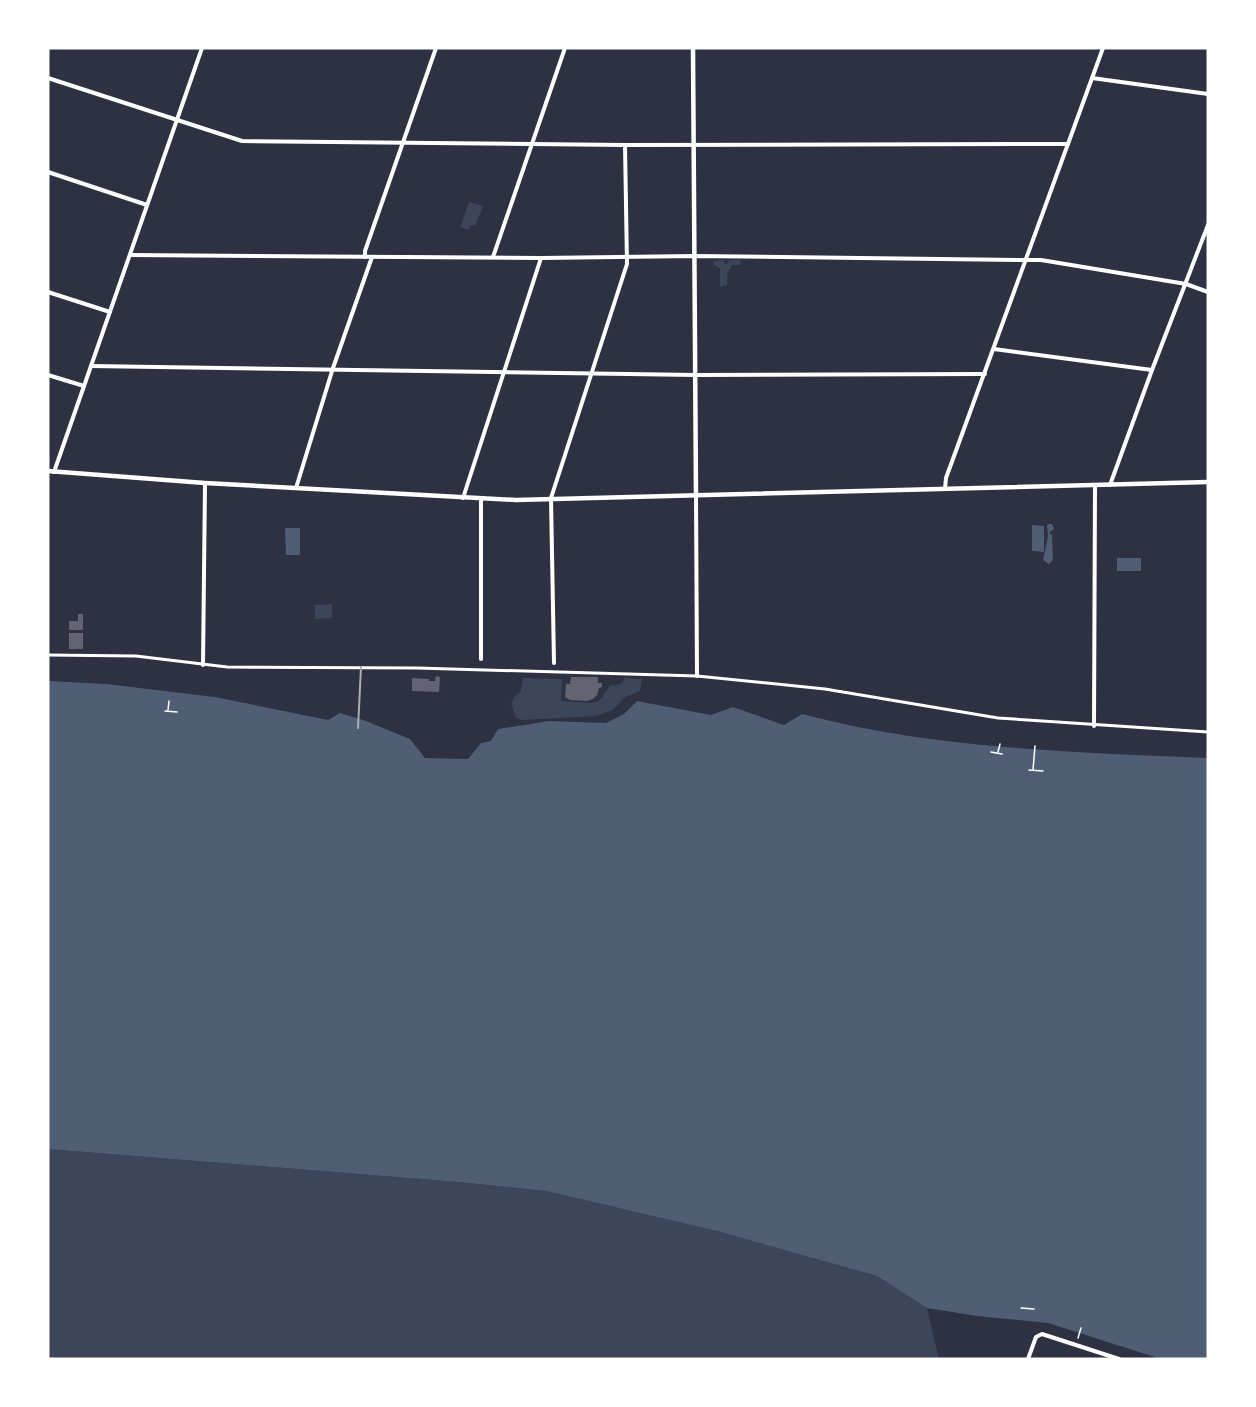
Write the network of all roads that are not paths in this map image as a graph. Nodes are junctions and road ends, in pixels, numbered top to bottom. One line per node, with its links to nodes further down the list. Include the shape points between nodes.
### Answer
1 (202, 48): 9 (street)
2 (436, 48): 10 (street)
3 (565, 48): 11 (street)
4 (693, 48): 12 (street)
5 (1103, 48): 7 (street)
6 (48, 78): 9 (street)
7 (1092, 78): 8 (street); 13 (street)
8 (1208, 94)
9 (175, 120): 10 (street, via 242,141); 16 (street)
10 (403, 143): 11 (street); 20 (street)
11 (532, 144): 14 (street); 22 (street)
12 (694, 144): 13 (street); 14 (street); 19 (street)
13 (1068, 144): 25 (street)
14 (625, 145): 24 (street)
15 (48, 172): 16 (street)
16 (147, 205): 18 (street)
17 (1208, 225): 26 (street)
18 (130, 255): 20 (street); 29 (street)
19 (694, 256): 24 (street); 25 (street); 38 (street)
20 (365, 257): 21 (street)
21 (372, 257): 22 (street); 32 (street)
22 (493, 257): 23 (street)
23 (541, 258): 24 (street); 34 (street)
24 (627, 258): 35 (street)
25 (1024, 260): 26 (street); 30 (street)
26 (1186, 284): 28 (street); 33 (street)
27 (48, 292): 29 (street)
28 (1208, 292)
29 (110, 312): 31 (street)
30 (994, 348): 33 (street); 36 (street)
31 (91, 366): 32 (street); 39 (street)
32 (333, 368): 34 (street); 46 (street)
33 (1152, 370): 45 (street)
34 (505, 372): 35 (street); 49 (street)
35 (591, 373): 38 (street); 50 (street)
36 (985, 374): 38 (street); 47 (street)
37 (48, 375): 39 (street)
38 (696, 375): 48 (street)
39 (84, 386): 41 (street)
40 (48, 471): 41 (street)
41 (54, 472): 43 (street)
42 (1208, 482): 45 (street)
43 (205, 483): 46 (street); 55 (street)
44 (1095, 485): 45 (street); 47 (street); 57 (street)
45 (1110, 485)
46 (296, 488): 49 (street)
47 (945, 489): 48 (street)
48 (696, 495): 50 (street); 56 (street)
49 (463, 498): 51 (street)
50 (551, 498): 51 (street); 54 (street)
51 (481, 499): 53 (street)
52 (48, 655): 55 (street, via 136,656)
53 (481, 659)
54 (554, 663)
55 (203, 666): 56 (street)
56 (697, 676): 57 (street, via 825,689 998,718)
57 (1094, 726): 58 (street)
58 (1208, 732)
59 (1028, 1359): 60 (street, via 1036,1337 1042,1334)
60 (1119, 1359)

